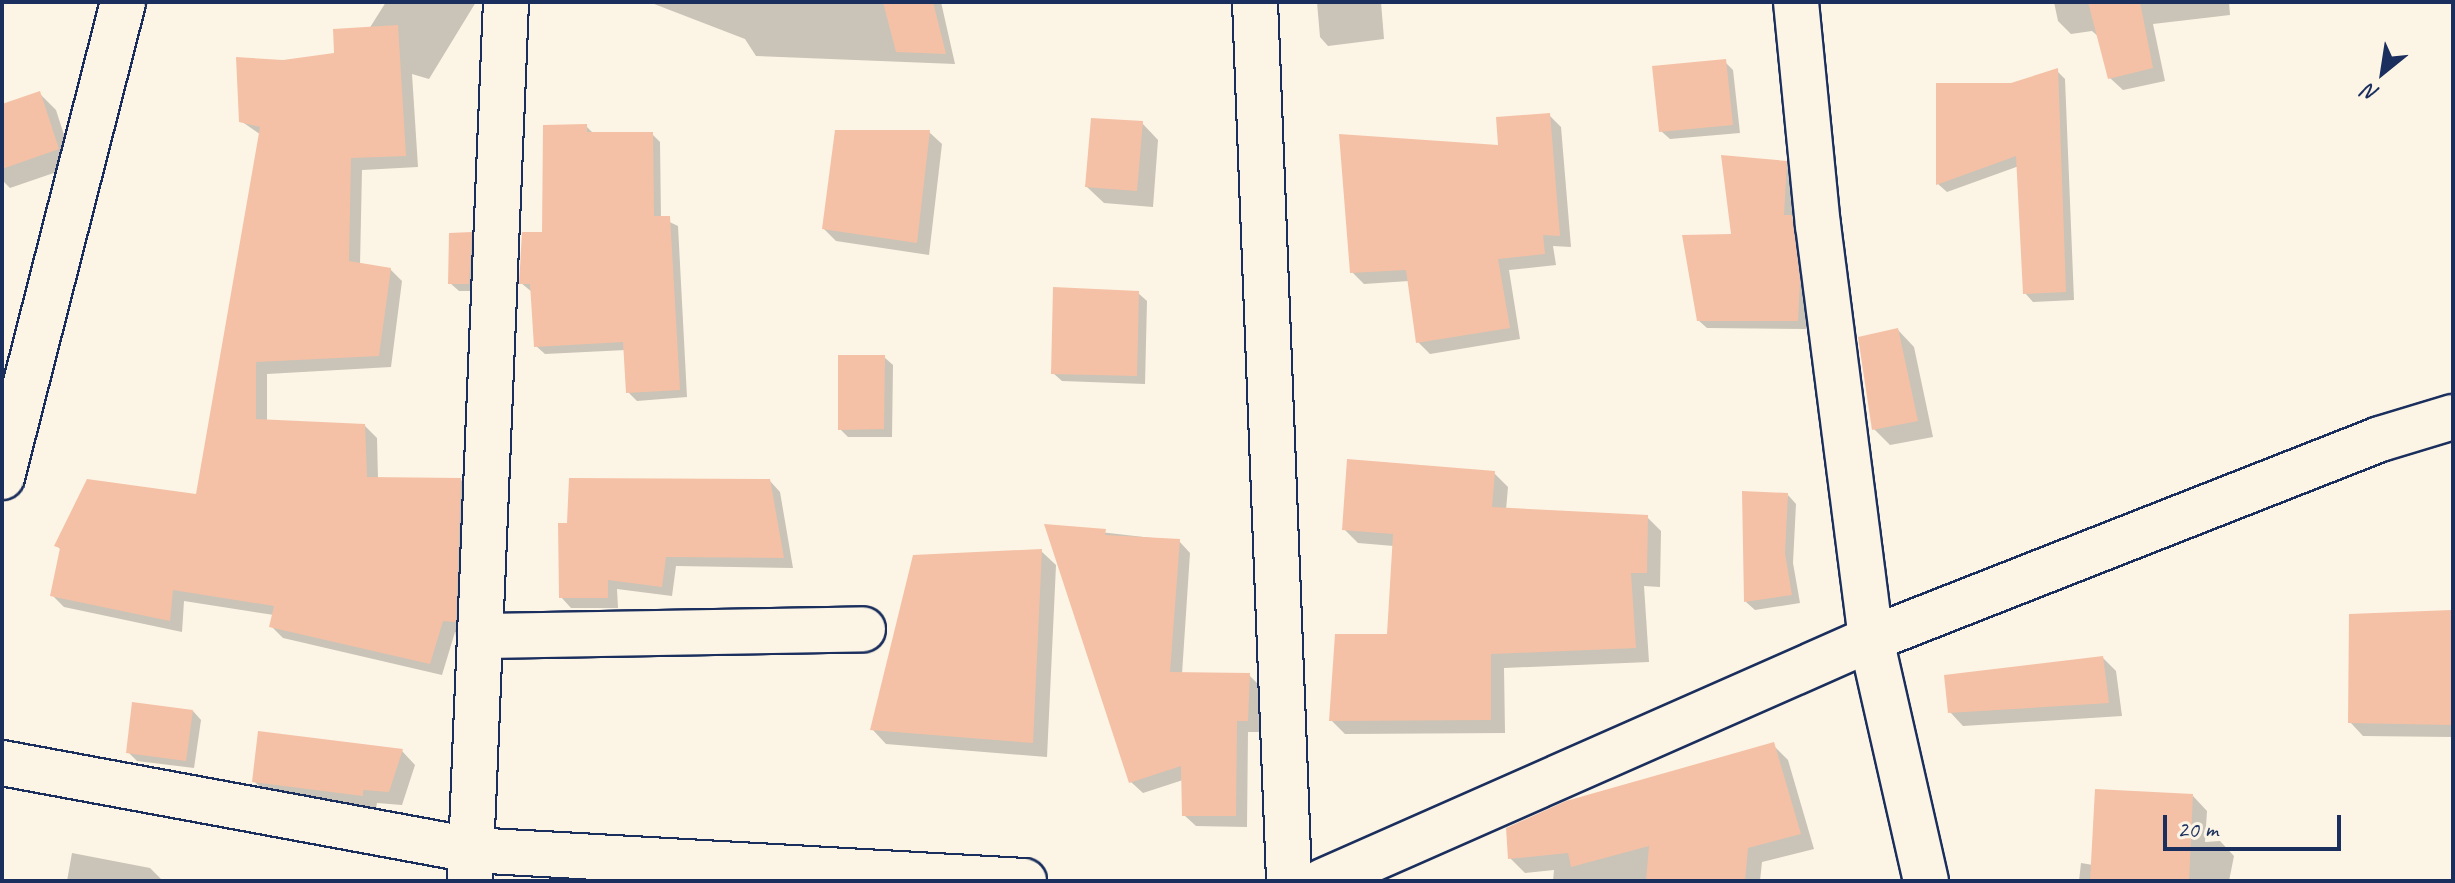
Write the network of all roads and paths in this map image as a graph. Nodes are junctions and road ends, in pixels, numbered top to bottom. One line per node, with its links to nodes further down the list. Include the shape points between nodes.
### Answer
1 (123, 2): 6 (street)
2 (506, 2): 8 (street)
3 (1255, 2): 14 (street)
4 (1796, 2): 9 (street, via 1818,225)
5 (2453, 417): 9 (street, via 2380,439)
6 (2, 477)
7 (863, 629): 8 (street)
8 (480, 636): 11 (street)
9 (1871, 639): 15 (street); 16 (street)
10 (2, 763): 11 (street)
11 (471, 866): 12 (street); 13 (street)
12 (556, 881)
13 (1024, 881)
14 (1289, 881)
15 (1323, 881)
16 (1926, 881)

